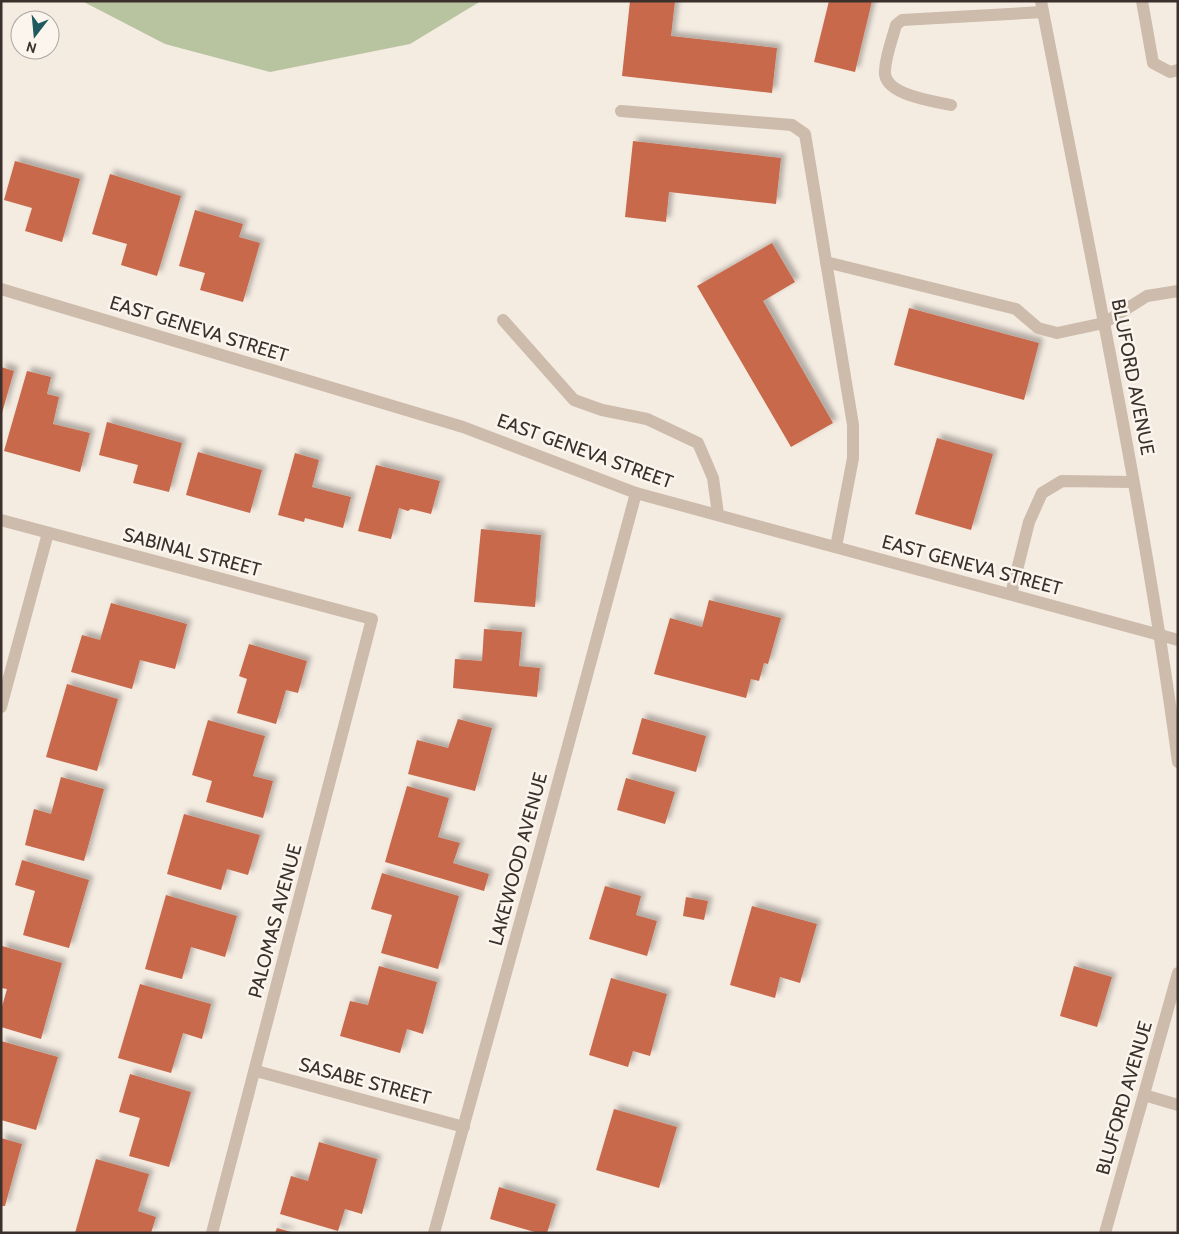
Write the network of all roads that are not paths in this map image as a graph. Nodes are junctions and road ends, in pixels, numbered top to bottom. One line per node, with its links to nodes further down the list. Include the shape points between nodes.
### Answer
1 (1142, 1): 3 (street, via 1153,63 1170,72)
2 (1042, 6): 4 (street, via 902,20 896,25 884,72 888,84 903,93); 10 (street, BLUFORD AVENUE)
3 (1178, 70)
4 (951, 105)
5 (620, 111): 6 (street, via 792,125 805,134)
6 (826, 262): 10 (street, via 1016,309 1038,328 1058,332); 16 (street, via 853,425 853,458)
7 (1, 289): 12 (street, EAST GENEVA STREET, via 463,427)
8 (1178, 291): 10 (street, via 1147,296)
9 (503, 320): 13 (street, via 574,400 602,410 647,418 698,443 713,478)
10 (1104, 323): 11 (street, BLUFORD AVENUE)
11 (1133, 482): 17 (street, via 1062,481 1042,493 1029,522); 19 (street, BLUFORD AVENUE)
12 (636, 493): 13 (street, EAST GENEVA STREET); 27 (street, LAKEWOOD AVENUE)
13 (718, 514): 16 (street, EAST GENEVA STREET)
14 (1, 520): 15 (street, SABINAL STREET)
15 (48, 533): 18 (street, SABINAL STREET); 21 (street)
16 (836, 547): 17 (street, EAST GENEVA STREET)
17 (1011, 594): 19 (street, EAST GENEVA STREET)
18 (372, 619): 24 (street, PALOMAS AVENUE)
19 (1161, 636): 20 (street, EAST GENEVA STREET); 22 (street, BLUFORD AVENUE)
20 (1178, 640)
21 (1, 707)
22 (1178, 762)
23 (1178, 973): 25 (street, BLUFORD AVENUE)
24 (256, 1071): 27 (street, SASABE STREET); 28 (street, PALOMAS AVENUE)
25 (1144, 1095): 26 (street); 30 (street, BLUFORD AVENUE)
26 (1178, 1105)
27 (464, 1127): 29 (street, LAKEWOOD AVENUE)
28 (212, 1233)
29 (434, 1233)
30 (1105, 1233)

